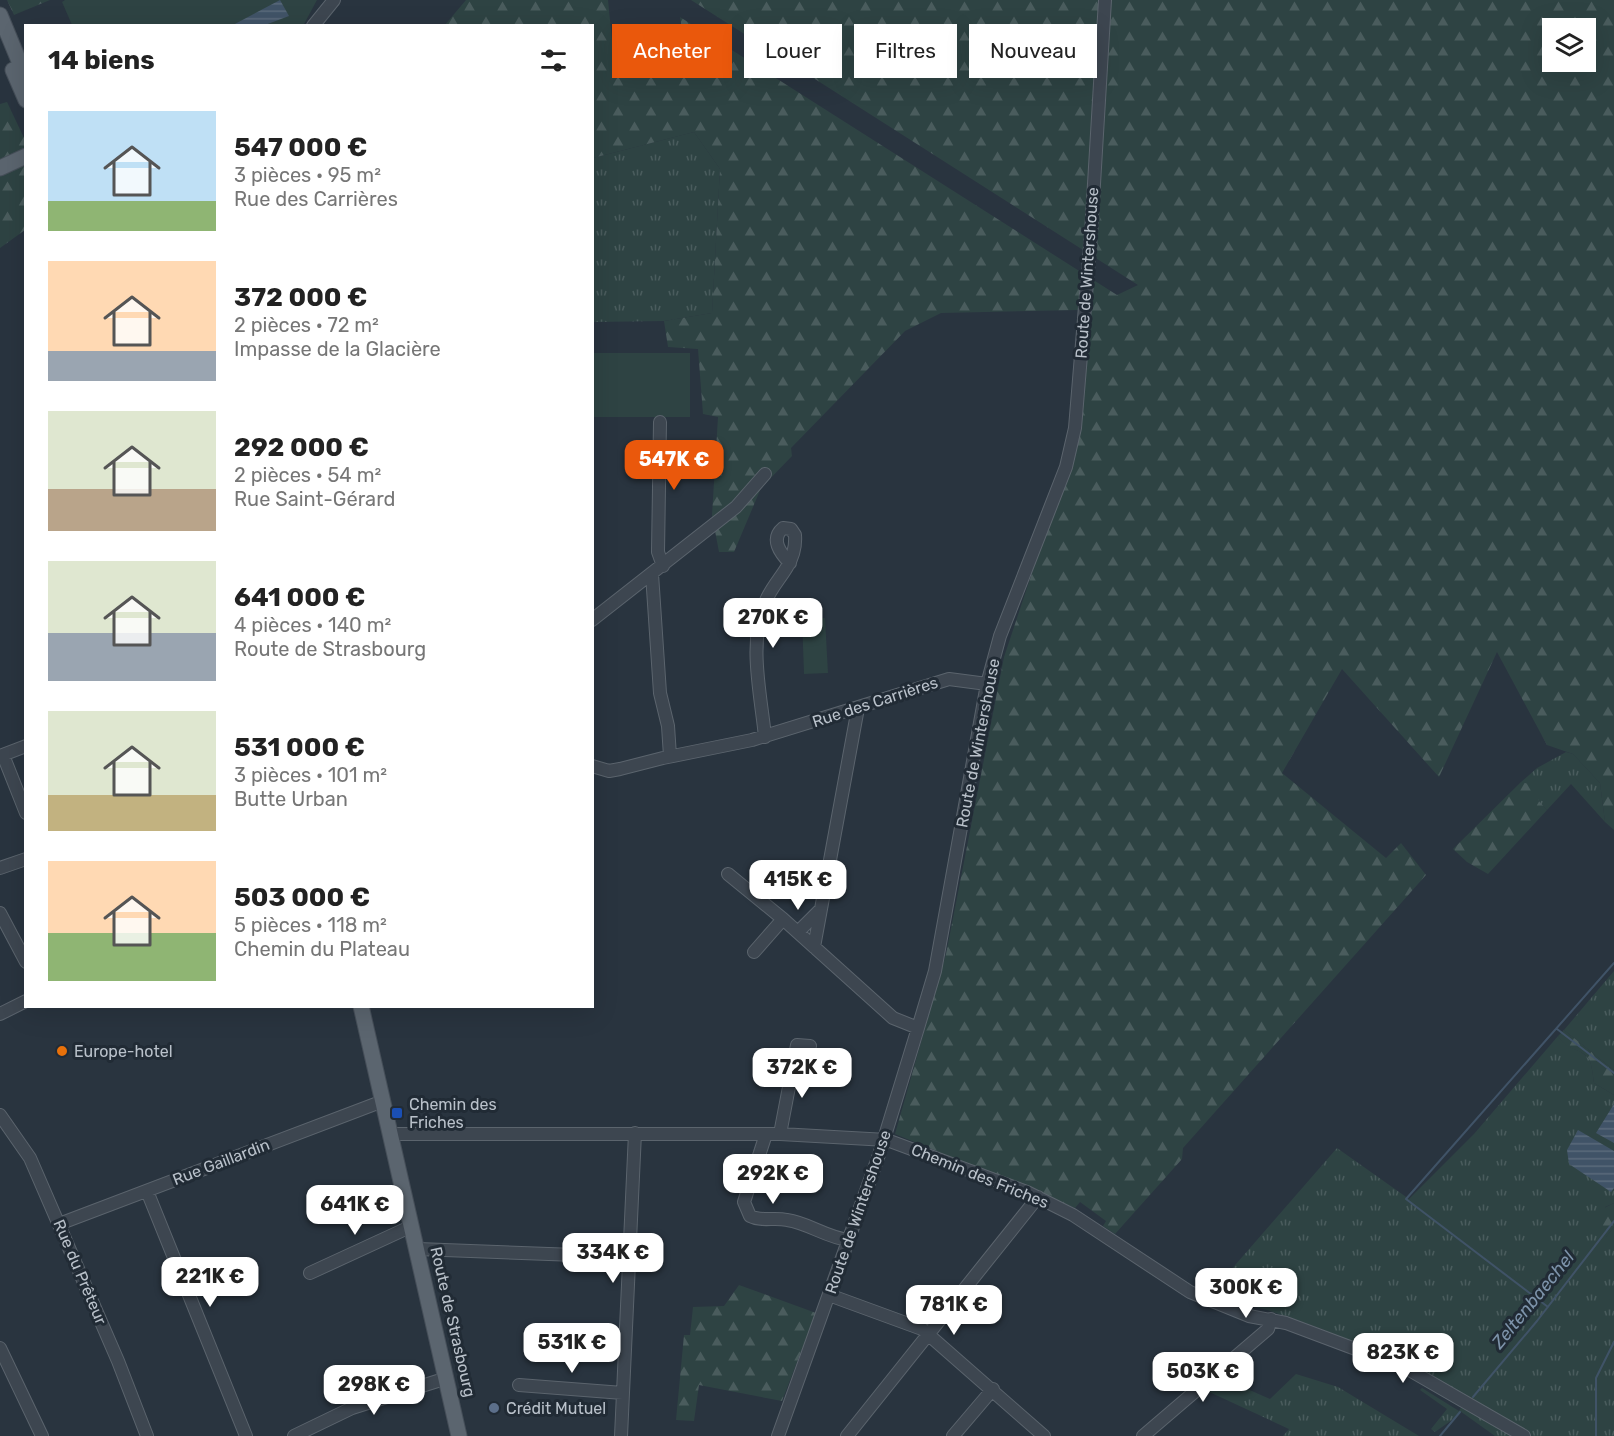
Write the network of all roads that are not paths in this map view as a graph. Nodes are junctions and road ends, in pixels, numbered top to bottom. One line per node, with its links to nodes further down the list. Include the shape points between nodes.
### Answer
1 (334, 0): 4 (street)
2 (1105, 0): 15 (street, Route de Wintershouse, via 1074,428 1066,467 1000,636)
3 (1, 18): 6 (main road)
4 (315, 24)
5 (0, 40): 7 (main road)
6 (24, 73)
7 (24, 95)
8 (24, 157): 9 (main road)
9 (0, 168)
10 (660, 422): 13 (street)
11 (765, 474): 13 (street, via 736,507)
12 (789, 563): 17 (street, via 767,597 761,616 758,662)
13 (658, 570): 14 (street); 20 (street, via 660,693)
14 (594, 618)
15 (987, 684): 16 (street, Rue des Carrières, via 949,679); 36 (street, Route de Wintershouse, via 935,971)
16 (858, 708): 17 (street, Rue des Carrières); 26 (street)
17 (765, 737): 20 (street, Rue des Carrières)
18 (24, 747): 19 (street)
19 (1, 756): 22 (street)
20 (670, 756): 21 (street, Rue des Carrières, via 609,771)
21 (594, 767)
22 (24, 808)
23 (24, 860): 24 (street)
24 (0, 868)
25 (728, 874): 28 (street)
26 (820, 910): 29 (street); 30 (street)
27 (0, 913): 32 (street)
28 (783, 919): 29 (street); 31 (street)
29 (798, 932): 30 (street)
30 (814, 947): 36 (street, via 893,1018)
31 (754, 952)
32 (24, 958)
33 (24, 1001): 35 (street)
34 (361, 1008): 38 (main road, Route de Strasbourg)
35 (0, 1014)
36 (918, 1028): 44 (street, Route de Wintershouse)
37 (810, 1046): 43 (street, via 797,1045)
38 (383, 1101): 41 (main road, Route de Strasbourg); 45 (street, Rue Gaillardin)
39 (0, 1115): 47 (street, Rue du Prêteur, via 30,1158)
40 (635, 1133): 41 (street, Chemin des Friches); 42 (street, Chemin des Friches); 51 (street)
41 (390, 1134): 48 (main road, Route de Strasbourg)
42 (766, 1134): 43 (street, Chemin des Friches); 49 (street, via 744,1202 750,1216 758,1220 787,1220)
43 (780, 1134): 44 (street, Chemin des Friches)
44 (884, 1139): 46 (street, Chemin des Friches); 49 (street, Route de Wintershouse)
45 (147, 1191): 47 (street, Rue Gaillardin); 63 (street)
46 (1038, 1197): 54 (street, Chemin des Friches, via 1073,1215 1175,1285 1219,1304 1259,1312); 55 (street)
47 (59, 1224): 62 (street, Rue du Prêteur)
48 (412, 1226): 50 (main road, Route de Strasbourg); 52 (street)
49 (849, 1240): 53 (street, Route de Wintershouse)
50 (418, 1249): 51 (street); 57 (main road, Route de Strasbourg)
51 (630, 1257): 60 (street)
52 (310, 1273)
53 (829, 1295): 55 (street); 67 (street, Route de Wintershouse)
54 (1271, 1319): 71 (street, via 1260,1325 1245,1348); 72 (street, Chemin des Friches, via 1406,1368)
55 (928, 1334): 59 (street); 68 (street)
56 (0, 1348): 61 (street)
57 (447, 1377): 64 (street, via 352,1408); 65 (main road, Route de Strasbourg)
58 (519, 1385): 60 (street)
59 (993, 1389): 69 (street); 70 (street)
60 (623, 1394): 66 (street)
61 (42, 1436)
62 (147, 1436)
63 (246, 1436)
64 (294, 1436)
65 (459, 1436)
66 (621, 1436)
67 (778, 1436)
68 (847, 1436)
69 (953, 1436)
70 (1044, 1436)
71 (1143, 1436)
72 (1524, 1436)

